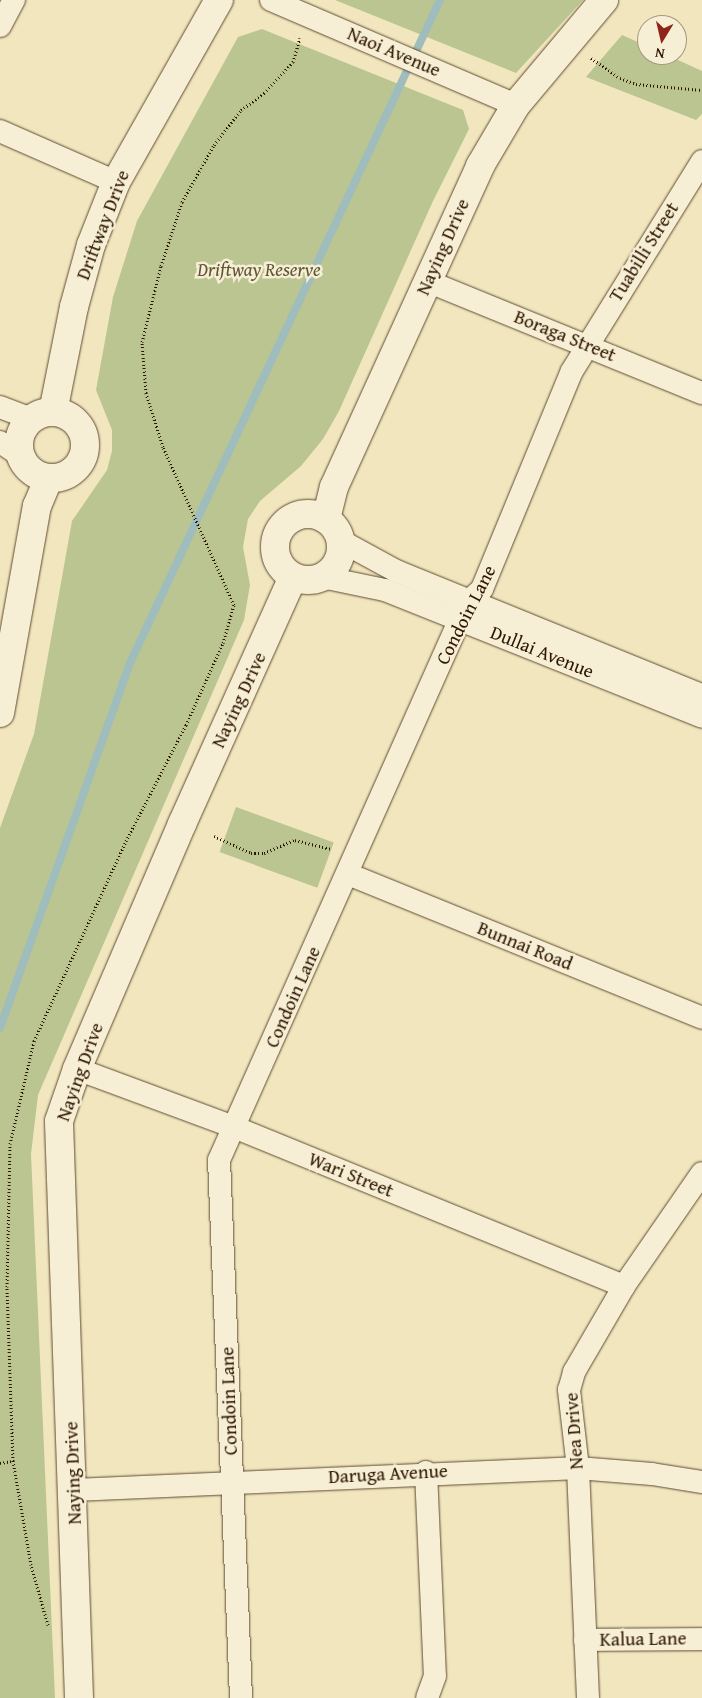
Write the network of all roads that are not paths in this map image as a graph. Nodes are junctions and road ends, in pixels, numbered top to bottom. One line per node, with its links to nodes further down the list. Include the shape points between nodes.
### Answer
1 (14, 0): 5 (street)
2 (219, 0): 9 (street, Driftway Drive)
3 (271, 0): 6 (street, Naoi Avenue)
4 (604, 0): 6 (street, Naying Drive)
5 (0, 26)
6 (516, 105): 10 (street, Naying Drive, via 480,166)
7 (0, 131): 9 (street)
8 (702, 160): 11 (street, Tuabilli Street)
9 (116, 182): 14 (street, Driftway Drive, via 91,245)
10 (427, 281): 11 (street, Boraga Street); 17 (street, Naying Drive, via 334,487)
11 (586, 344): 12 (street, Boraga Street); 20 (street, Condoin Lane, via 482,589)
12 (702, 392)
13 (0, 407): 14 (street)
14 (42, 416): 15 (street); 16 (street, via 74,420 81,428 85,447 74,470 58,478)
15 (10, 449): 16 (street, via 30,470)
16 (49, 478): 22 (street, via 37,506)
17 (333, 530): 18 (street, via 303,515 282,526 277,536 277,560); 19 (street, via 338,562); 20 (street, Dullai Avenue)
18 (293, 577): 19 (street, via 308,580); 26 (street, Naying Drive)
19 (322, 577): 20 (street, Dullai Avenue)
20 (465, 610): 21 (street, Dullai Avenue); 23 (street, Dullai Avenue); 24 (street, Condoin Lane)
21 (702, 695)
22 (0, 713)
23 (702, 716)
24 (348, 874): 25 (street, Bunnai Road); 27 (street, Condoin Lane)
25 (702, 1018)
26 (77, 1069): 27 (street, Wari Street); 34 (street, Naying Drive, via 59,1120 58,1168)
27 (234, 1127): 29 (street, Wari Street); 32 (street, Condoin Lane, via 219,1160)
28 (702, 1173): 29 (street, Nea Drive)
29 (624, 1286): 30 (street, Nea Drive, via 574,1372 569,1390)
30 (578, 1468): 31 (street, Daruga Avenue); 33 (street, Daruga Avenue); 36 (street, Nea Drive)
31 (426, 1472): 32 (street, Daruga Avenue); 39 (street, via 435,1676)
32 (232, 1482): 34 (street, Daruga Avenue); 38 (street, Condoin Lane)
33 (702, 1482)
34 (74, 1490): 37 (street, Naying Drive)
35 (702, 1639): 36 (street, Kalua Lane)
36 (584, 1640): 40 (street, Nea Drive)
37 (79, 1698)
38 (241, 1698)
39 (427, 1698)
40 (588, 1698)

